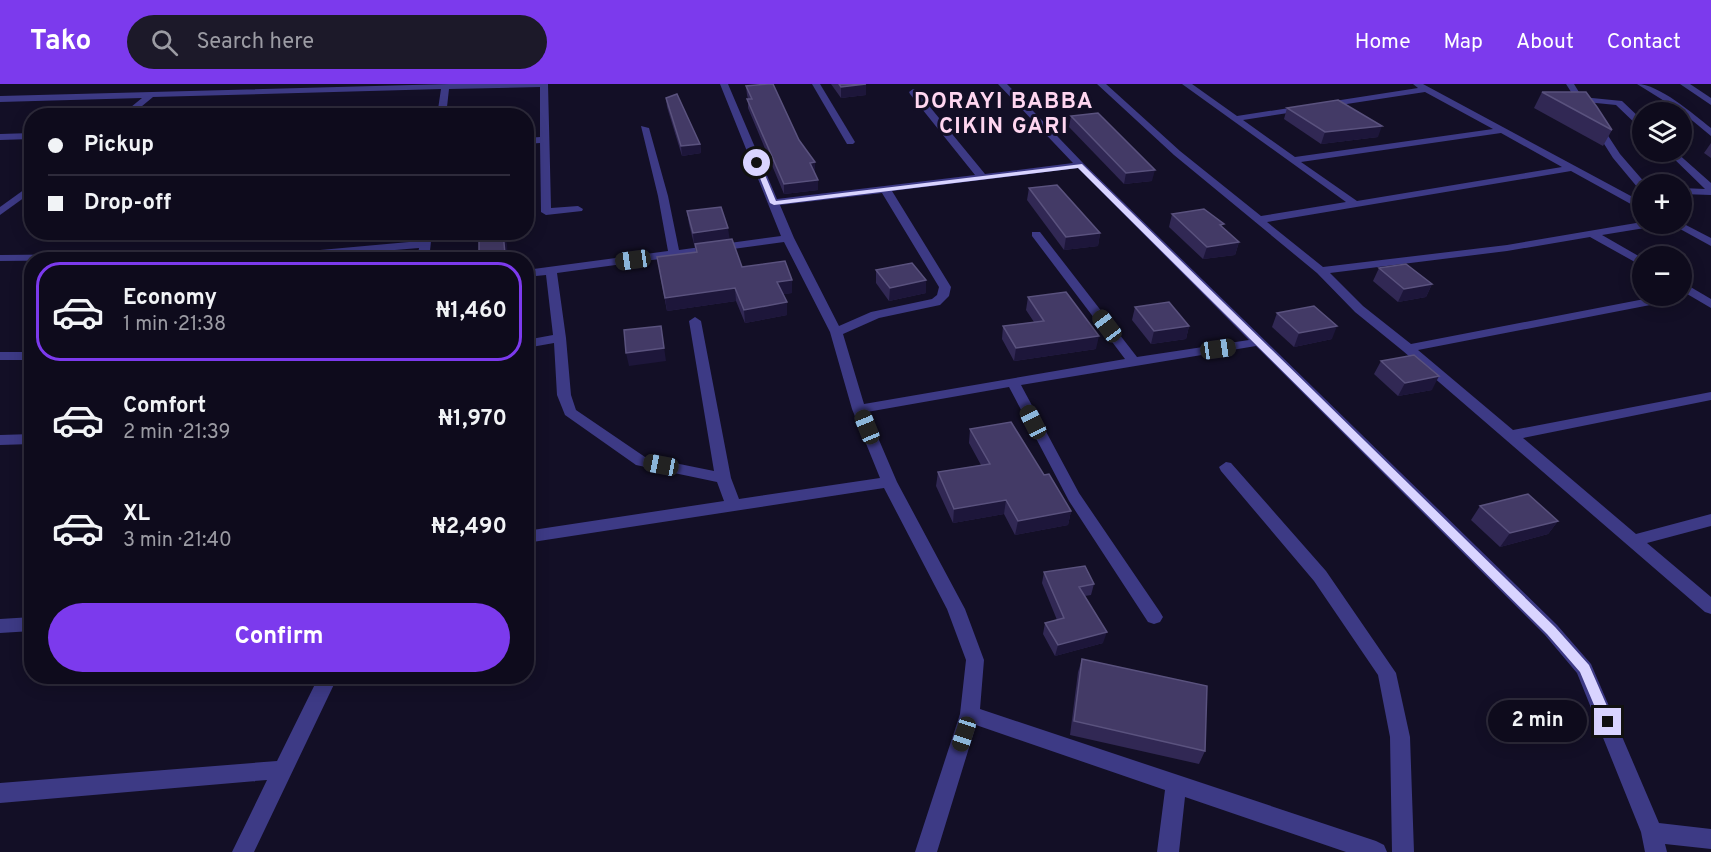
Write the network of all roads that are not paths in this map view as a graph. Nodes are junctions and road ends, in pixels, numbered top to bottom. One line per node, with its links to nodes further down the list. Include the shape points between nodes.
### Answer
1 (542, 84): 12 (street); 31 (street)
2 (724, 84): 47 (street)
3 (816, 84): 33 (street)
4 (1002, 84): 36 (street)
5 (1101, 84): 51 (street)
6 (1186, 84): 25 (street)
7 (1417, 84): 16 (street)
8 (1570, 84): 20 (street)
9 (1641, 84): 28 (street)
10 (1684, 84): 21 (street)
11 (1692, 84): 15 (street)
12 (478, 85): 14 (street)
13 (287, 88): 14 (street); 18 (street)
14 (445, 88): 23 (street)
15 (1711, 88)
16 (1426, 89): 25 (street); 27 (street)
17 (913, 92): 39 (street)
18 (151, 95): 19 (street); 22 (street)
19 (0, 99)
20 (1580, 99): 24 (street, via 1619,103); 38 (street)
21 (1711, 102)
22 (134, 108)
23 (442, 108)
24 (1632, 115)
25 (1235, 118): 34 (street)
26 (644, 128): 61 (street)
27 (1503, 130): 34 (street); 37 (street)
28 (1711, 133)
29 (0, 136): 30 (street)
30 (24, 136)
31 (545, 140): 32 (street); 49 (street, via 546,212)
32 (534, 141)
33 (850, 141)
34 (1292, 160): 48 (street)
35 (1681, 162): 44 (street)
36 (1080, 165): 39 (street); 74 (street)
37 (1573, 168): 42 (street); 48 (street)
38 (1632, 175)
39 (982, 177): 41 (street)
40 (1632, 188): 42 (street)
41 (885, 189): 47 (street); 72 (street, via 945,287 943,296 936,302 875,315)
42 (1612, 189): 46 (street)
43 (1692, 191): 44 (street)
44 (1711, 191)
45 (24, 193): 50 (street)
46 (1632, 200)
47 (774, 203): 57 (street)
48 (1356, 205): 51 (street)
49 (578, 209)
50 (0, 212)
51 (1258, 220): 66 (street)
52 (1632, 227): 55 (street)
53 (1692, 231): 56 (street)
54 (1036, 234): 79 (street)
55 (1592, 234): 62 (street); 66 (street)
56 (1706, 237): 59 (street)
57 (788, 238): 61 (street); 72 (street)
58 (411, 240): 60 (street)
59 (1711, 243)
60 (319, 252)
61 (674, 254): 65 (street)
62 (1632, 257)
63 (0, 258): 64 (street)
64 (24, 258)
65 (551, 271): 67 (street); 73 (street)
66 (1320, 271): 76 (street)
67 (534, 273)
68 (1692, 294): 69 (street)
69 (1711, 304)
70 (1632, 305): 76 (street)
71 (695, 321): 87 (street)
72 (836, 332): 82 (street)
73 (560, 338): 75 (street); 87 (street, via 564,395 570,412 641,461)
74 (1259, 342): 79 (street); 103 (street, via 1551,630 1584,669)
75 (534, 343)
76 (1408, 348): 83 (street)
77 (0, 356): 78 (street)
78 (24, 356)
79 (1134, 361): 80 (street)
80 (1013, 382): 82 (street); 94 (street, via 1074,497)
81 (1711, 396): 83 (street)
82 (859, 409): 88 (street)
83 (1509, 436): 92 (street)
84 (24, 439): 85 (street)
85 (0, 440)
86 (1226, 467): 108 (street, via 1320,576 1387,674 1400,737)
87 (723, 478): 89 (street)
88 (889, 482): 89 (street); 98 (street, via 956,609 975,660)
89 (734, 506): 91 (street)
90 (1711, 520): 92 (street)
91 (534, 536)
92 (1633, 541): 93 (street)
93 (1711, 607)
94 (1154, 616)
95 (24, 624): 96 (street)
96 (0, 626)
97 (325, 684): 99 (street)
98 (970, 714): 100 (street); 105 (street)
99 (283, 770): 101 (street); 104 (street)
100 (1176, 784): 106 (street); 107 (street)
101 (0, 793)
102 (1711, 839): 103 (street)
103 (1654, 842)
104 (243, 852)
105 (926, 852)
106 (1168, 852)
107 (1376, 852)
108 (1403, 852)

